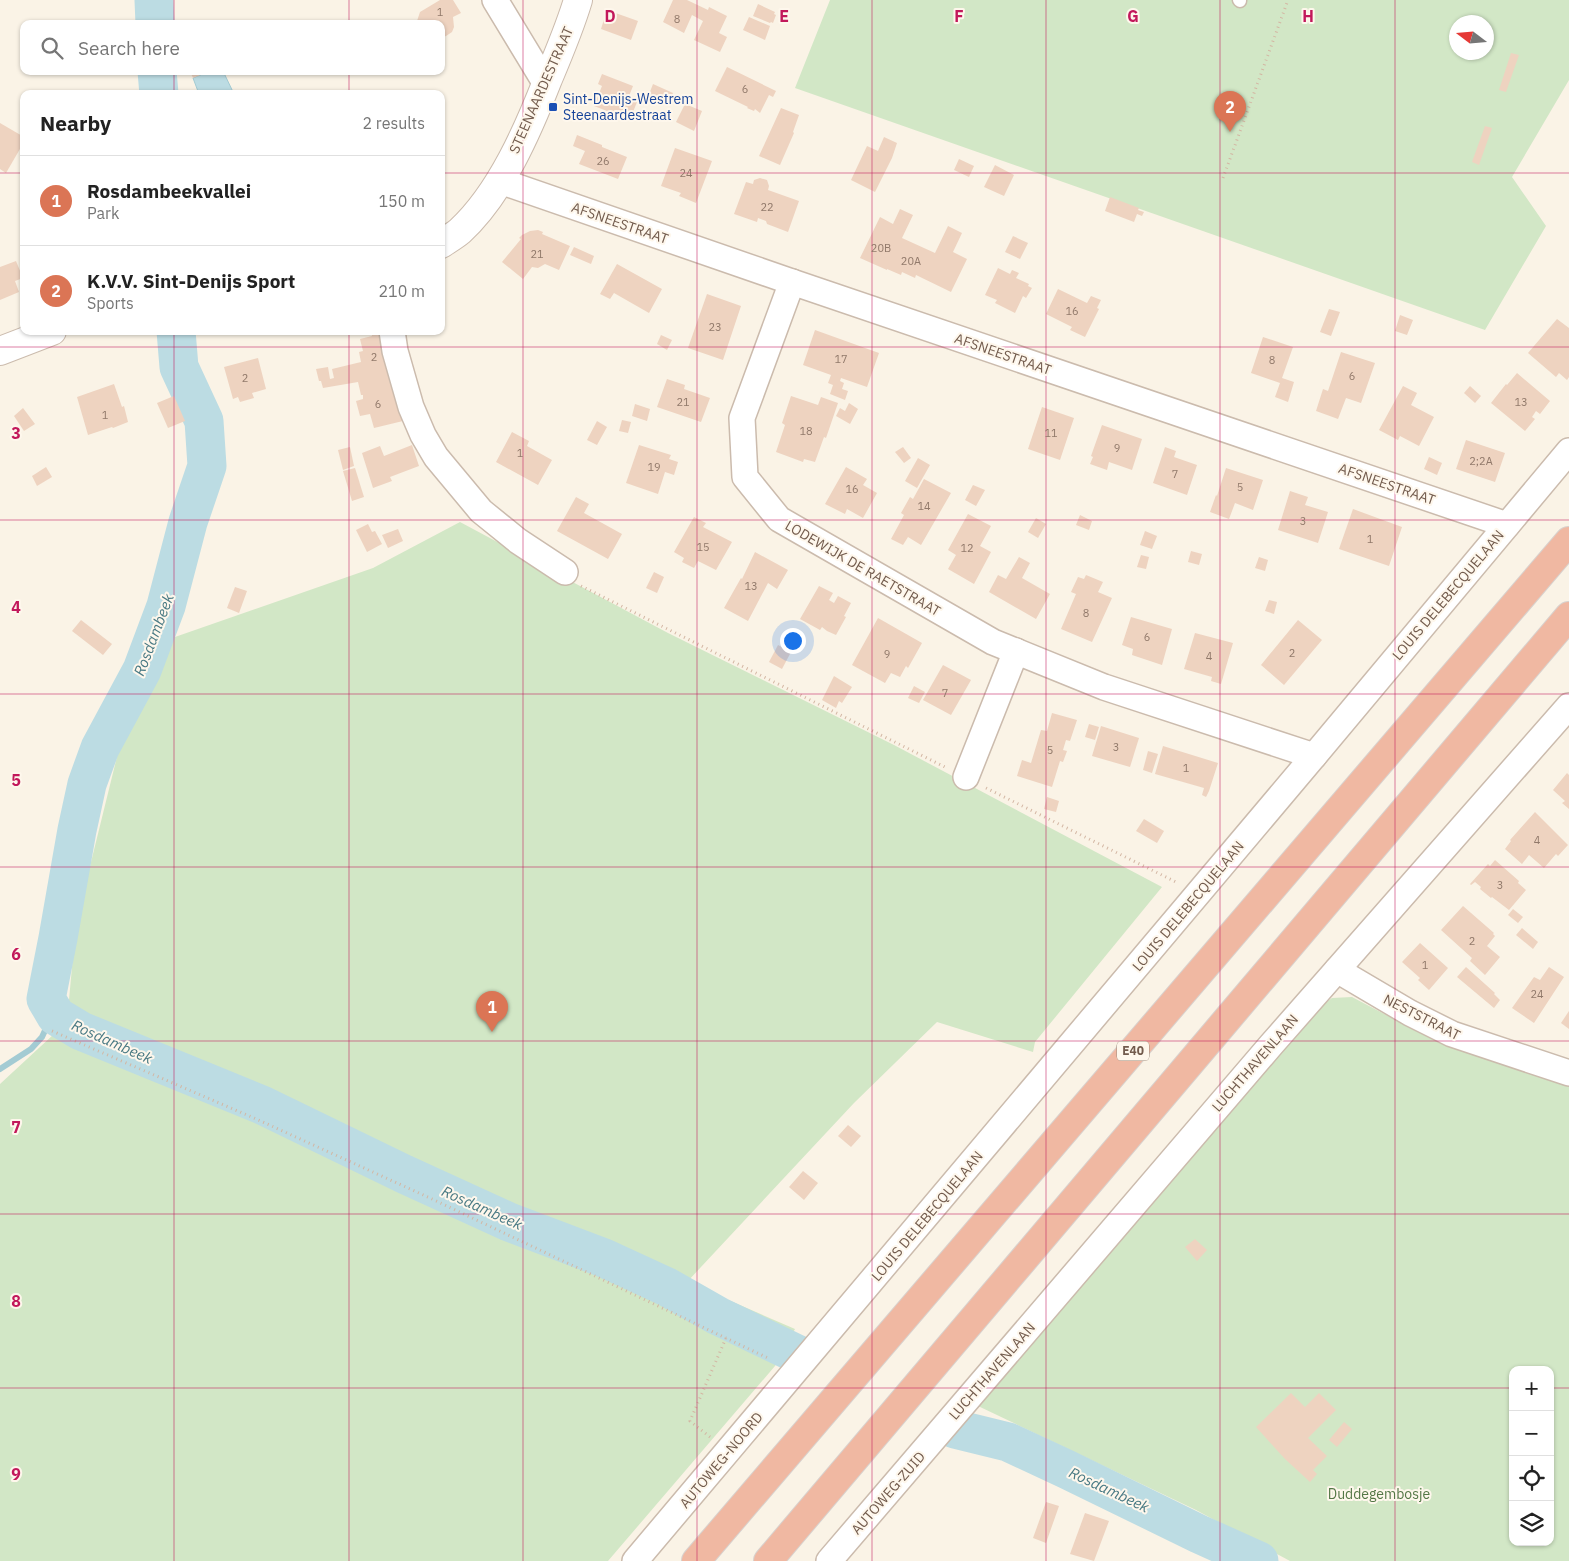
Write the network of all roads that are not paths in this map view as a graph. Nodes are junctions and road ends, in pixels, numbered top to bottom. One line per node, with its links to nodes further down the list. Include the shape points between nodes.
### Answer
1 (495, 0): 3 (street)
2 (578, 0): 3 (street, STEENAARDESTRAAT)
3 (546, 84): 4 (street, STEENAARDESTRAAT, via 536,111)
4 (500, 181): 5 (street, STEENAARDESTRAAT, via 460,231); 6 (street, AFSNEESTRAAT)
5 (445, 241)
6 (792, 282): 11 (street, AFSNEESTRAAT); 15 (street, LODEWIJK DE RAETSTRAAT, via 742,418 745,476 778,519 993,642)
7 (42, 335): 9 (street)
8 (393, 335): 13 (street, via 411,407 436,457 481,511 518,541)
9 (0, 351)
10 (1569, 451): 11 (street, LOUIS DELEBECQUELAAN)
11 (1507, 525): 17 (street, LOUIS DELEBECQUELAAN)
12 (1569, 541): 24 (highway, E40)
13 (565, 572)
14 (1569, 616): 25 (highway)
15 (1016, 651): 17 (street, LODEWIJK DE RAETSTRAAT, via 1104,687); 18 (street)
16 (1569, 706): 19 (street, LUCHTHAVENLAAN)
17 (1314, 756): 21 (street, LOUIS DELEBECQUELAAN)
18 (966, 778)
19 (1337, 970): 20 (street, NESTSTRAAT, via 1452,1034); 22 (street, LUCHTHAVENLAAN)
20 (1569, 1073)
21 (806, 1360): 23 (street, AUTOWEG-NOORD)
22 (946, 1425): 26 (street, AUTOWEG-ZUID)
23 (635, 1561)
24 (696, 1561)
25 (768, 1561)
26 (829, 1561)

